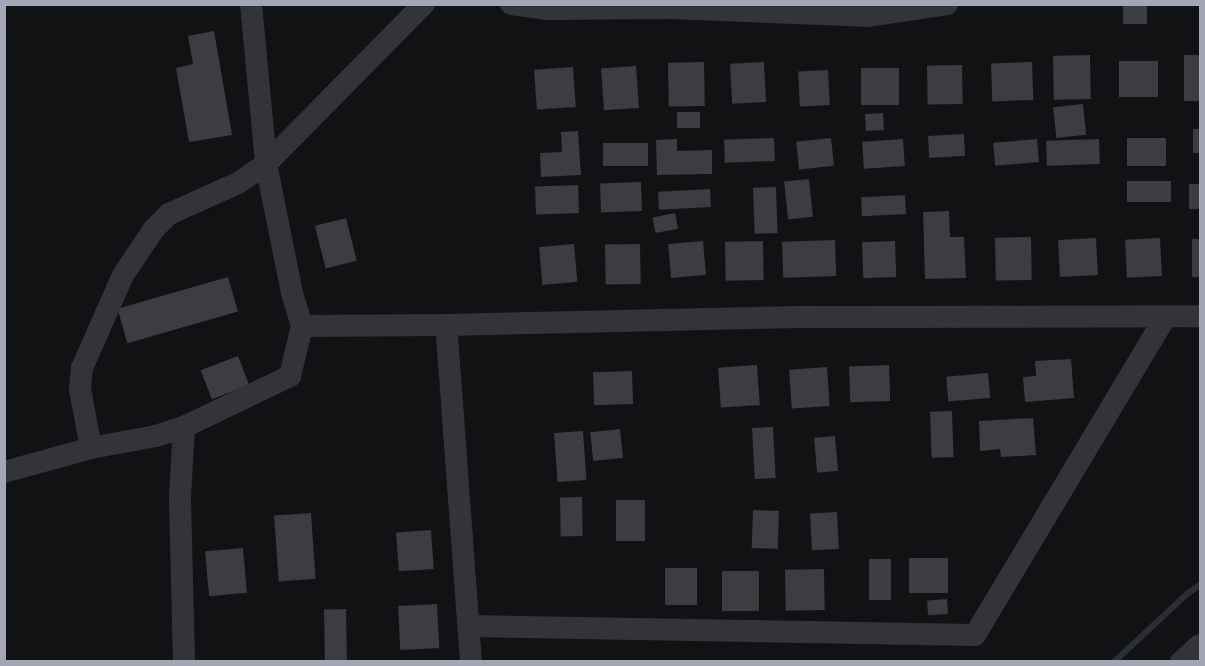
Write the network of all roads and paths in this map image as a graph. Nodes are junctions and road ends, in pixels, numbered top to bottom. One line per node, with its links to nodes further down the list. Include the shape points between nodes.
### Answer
1 (251, 4): 5 (street)
2 (424, 4): 5 (street)
3 (511, 4): 4 (street, via 545,9 671,8 867,16)
4 (947, 4)
5 (266, 164): 9 (street); 11 (street, via 238,183 169,214 123,275 82,368 81,389)
6 (1200, 316): 7 (street)
7 (1165, 318): 8 (street, via 811,317); 13 (street, via 975,635)
8 (446, 325): 9 (street); 13 (street)
9 (302, 326): 10 (street, via 290,376)
10 (184, 427): 11 (street); 15 (street, via 180,496)
11 (91, 448): 12 (street)
12 (4, 472)
13 (469, 626): 16 (street)
14 (1200, 645): 17 (street)
15 (184, 662)
16 (471, 662)
17 (1180, 662)

